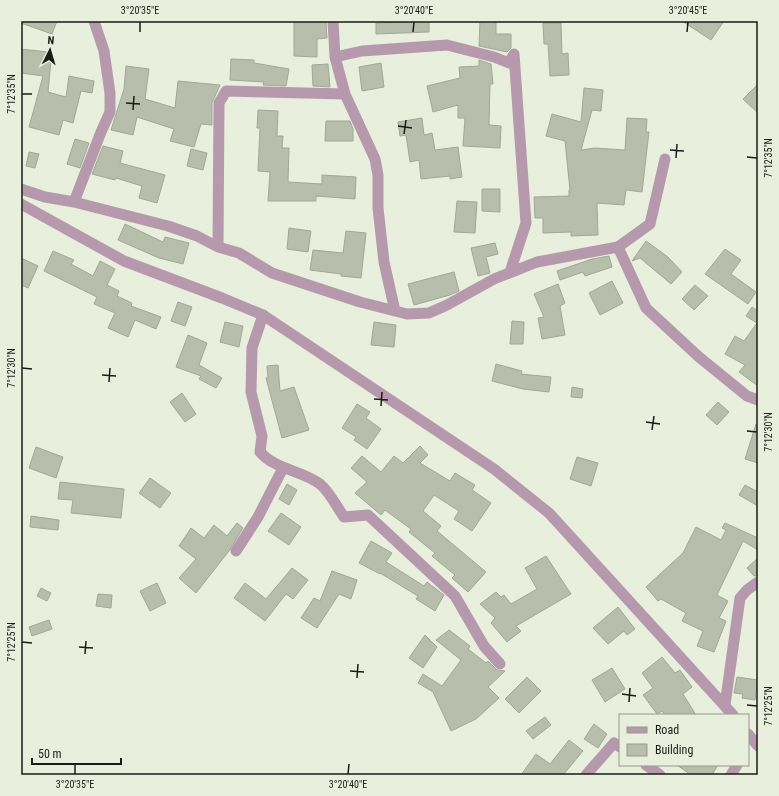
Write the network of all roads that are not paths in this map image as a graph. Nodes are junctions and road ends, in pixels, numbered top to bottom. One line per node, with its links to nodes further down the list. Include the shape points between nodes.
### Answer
1 (94, 21): 7 (street, via 104,51 110,112)
2 (333, 21): 3 (street)
3 (335, 57): 4 (street); 11 (street, via 362,51 447,45 509,63 514,54 526,223)
4 (345, 94): 9 (street, via 226,91 219,103); 12 (street, via 376,165 384,262)
5 (665, 159): 10 (street, via 650,224)
6 (21, 189): 7 (street, via 45,197)
7 (74, 202): 9 (street, via 168,226 197,236)
8 (21, 204): 13 (street, via 124,261)
9 (218, 247): 12 (street, via 239,253 272,273)
10 (618, 247): 11 (street, via 538,262); 14 (street, via 646,308 747,396)
11 (510, 272): 12 (street, via 429,313 407,314)
12 (395, 311)
13 (263, 315): 15 (street, via 252,348 251,392 262,436 260,452 267,460); 19 (street, via 494,469 549,513)
14 (758, 400)
15 (283, 468): 16 (street, via 258,517); 18 (street, via 305,475 321,485 344,517 368,516 455,596 484,646)
16 (236, 551)
17 (758, 582): 19 (street, via 740,598)
18 (500, 664)
19 (725, 705): 20 (street)
20 (732, 714)
21 (619, 746): 24 (street, via 614,743)
22 (647, 766): 25 (street)
23 (736, 766): 26 (street)
24 (586, 775)
25 (660, 775)
26 (731, 775)

